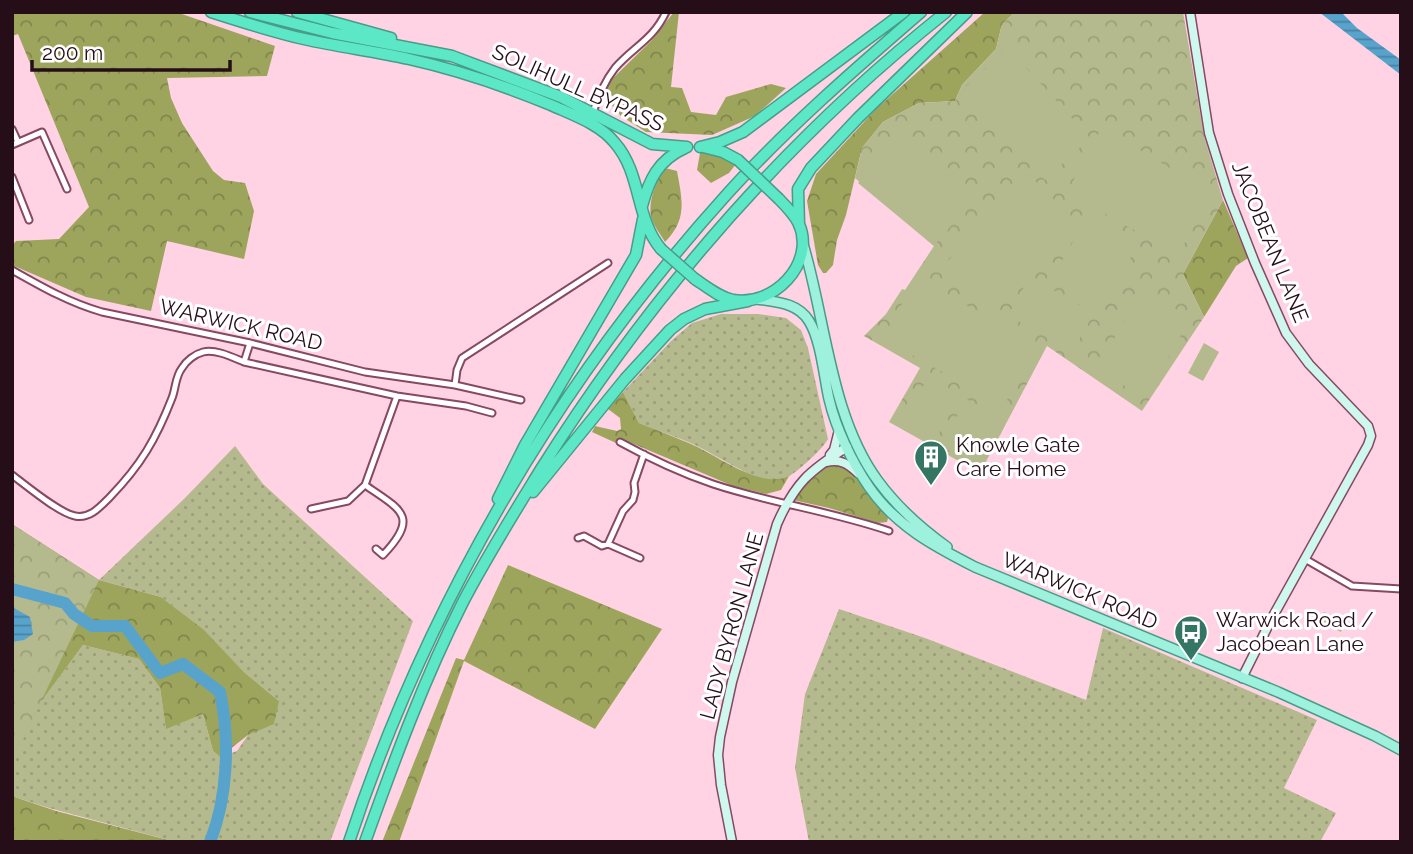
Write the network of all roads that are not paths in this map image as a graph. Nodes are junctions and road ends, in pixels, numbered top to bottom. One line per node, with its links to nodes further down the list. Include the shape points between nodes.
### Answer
1 (211, 12): 18 (highway, SOLIHULL BYPASS, via 303,39 454,70 578,117 616,144 631,167)
2 (250, 12): 10 (highway, SOLIHULL BYPASS)
3 (297, 12): 10 (highway)
4 (666, 12): 11 (street, via 653,33 615,68)
5 (904, 12): 14 (highway, via 743,132)
6 (921, 12): 44 (highway, via 730,191 660,271 570,393)
7 (946, 12): 53 (highway, via 836,108 740,204 655,305 583,402)
8 (967, 12): 20 (highway, via 811,168 797,194)
9 (1190, 12): 50 (street, JACOBEAN LANE, via 1209,133 1261,276 1286,333 1309,365 1368,426 1371,436)
10 (452, 56): 11 (highway, SOLIHULL BYPASS)
11 (593, 112): 15 (highway, SOLIHULL BYPASS, via 652,144)
12 (12, 129): 13 (street)
13 (15, 143): 17 (street, via 42,132)
14 (700, 146): 15 (highway); 20 (highway, bridge, via 738,160 791,211)
15 (687, 147): 18 (highway, via 671,155 654,173)
16 (12, 177): 19 (street)
17 (67, 189)
18 (642, 215): 24 (highway, bridge, via 661,249 695,279 727,298); 44 (highway, via 636,255 525,445)
19 (29, 220)
20 (799, 225): 21 (highway)
21 (802, 239): 24 (highway, via 796,266 785,283); 27 (main road)
22 (608, 263): 28 (street, via 463,358)
23 (12, 270): 25 (street, WARWICK ROAD, via 82,306)
24 (753, 300): 34 (main road, via 791,305 809,321); 53 (highway, via 695,313 658,343 554,464)
25 (250, 343): 26 (street); 28 (street, WARWICK ROAD, via 365,372)
26 (244, 362): 30 (street, WARWICK ROAD); 39 (street, WARWICK ROAD, via 216,352 191,358 177,376 173,396 137,469 88,516 66,513)
27 (834, 372): 36 (main road, via 834,389 849,438); 51 (main road, via 849,422 877,481 930,535)
28 (455, 385): 29 (street, WARWICK ROAD)
29 (470, 389): 31 (street, WARWICK ROAD); 32 (street)
30 (397, 396): 32 (street, WARWICK ROAD); 41 (street)
31 (521, 400)
32 (466, 406): 33 (street, WARWICK ROAD)
33 (492, 413)
34 (839, 430): 36 (main road); 38 (street, via 834,450)
35 (620, 442): 37 (street)
36 (847, 447): 38 (street, LADY BYRON LANE); 40 (main road)
37 (644, 454): 42 (street, via 711,484); 47 (street, via 633,500)
38 (823, 462): 40 (street, via 848,464); 42 (street, LADY BYRON LANE, via 804,478)
39 (12, 475)
40 (864, 478): 51 (main road, via 908,528)
41 (365, 485): 43 (street, via 348,501); 48 (street, via 402,514 400,538 383,555)
42 (786, 505): 46 (street); 58 (street, LADY BYRON LANE, via 723,718 721,785)
43 (311, 509)
44 (489, 522): 56 (highway, via 407,691)
45 (583, 527): 47 (street, via 581,537)
46 (888, 531)
47 (608, 544): 49 (street)
48 (376, 549)
49 (640, 558)
50 (1304, 559): 52 (street, via 1352,586); 54 (street, JACOBEAN LANE)
51 (975, 567): 54 (main road, WARWICK ROAD)
52 (1401, 589)
53 (463, 603): 57 (highway, via 392,765)
54 (1242, 678): 55 (main road, WARWICK ROAD)
55 (1401, 750)
56 (349, 842)
57 (365, 842)
58 (732, 842)

